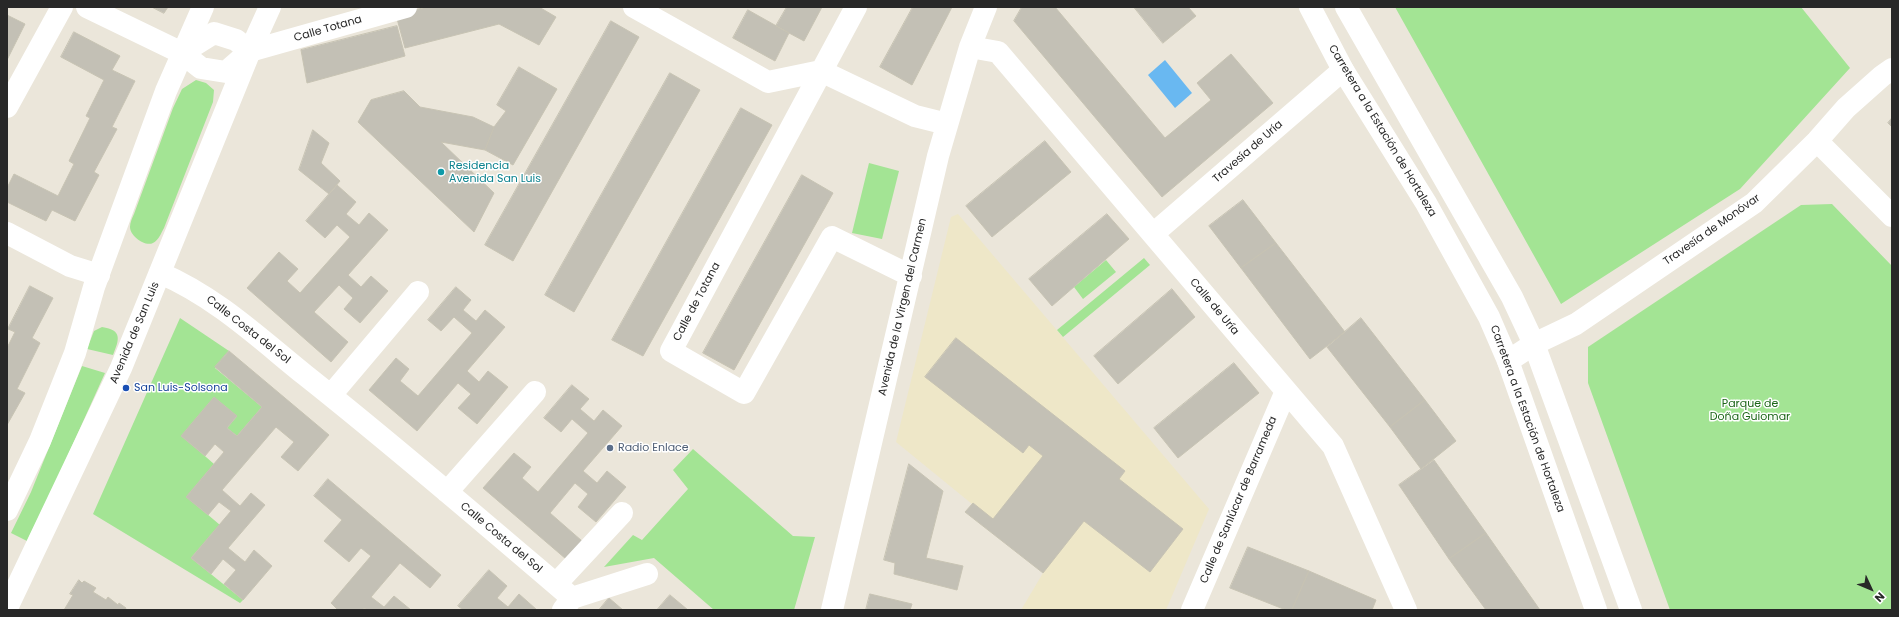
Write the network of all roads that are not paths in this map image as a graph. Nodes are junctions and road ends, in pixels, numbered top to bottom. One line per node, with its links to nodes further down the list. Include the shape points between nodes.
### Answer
1 (62, 7): 17 (street)
2 (87, 7): 13 (street)
3 (204, 7): 13 (street)
4 (270, 7): 12 (street, Avenida de San Luis)
5 (406, 7): 12 (street, Calle Totana)
6 (634, 7): 16 (street, via 768,82)
7 (856, 7): 16 (street)
8 (986, 7): 11 (street, Avenida de la Virgen del Carmen)
9 (1310, 7): 15 (street, Carretera a la Estación de Hortaleza)
10 (1346, 7): 27 (street, via 1512,297)
11 (970, 47): 18 (street, Avenida de la Virgen del Carmen); 22 (street, Calle de Uría, via 998,52)
12 (250, 51): 13 (street, via 236,40 214,33); 13 (street, Avenida de San Luis, via 226,72 201,68); 23 (street, Avenida de San Luis)
13 (182, 53): 24 (street)
14 (1892, 69): 19 (street, Travesía de Monóvar, via 1846,108)
15 (1343, 70): 22 (street, Travesía de Uría); 28 (street, Carretera a la Estación de Hortaleza, via 1426,203 1484,306)
16 (821, 71): 18 (street, via 915,116); 25 (street, Calle de Totana, via 671,351 744,393 832,237)
17 (7, 107)
18 (947, 124): 25 (street, Avenida de la Virgen del Carmen)
19 (1817, 141): 20 (street); 27 (street, Travesía de Monóvar, via 1754,203 1576,324)
20 (1892, 216)
21 (7, 233): 24 (street, via 70,266)
22 (1153, 234): 29 (street, Calle de Uría)
23 (160, 273): 31 (street, Calle Costa del Sol, via 187,284 209,298); 38 (street, Avenida de San Luis, via 114,384)
24 (99, 275): 33 (street, via 75,353 40,441)
25 (911, 276): 39 (street, Avenida de la Virgen del Carmen)
26 (418, 292): 31 (street)
27 (1534, 344): 28 (street, Travesía de Monóvar); 44 (street)
28 (1508, 361): 43 (street, Carretera a la Estación de Hortaleza)
29 (1286, 391): 36 (street, Calle de Uría, via 1333,446); 40 (street, Calle de Sanlúcar de Barrameda)
30 (535, 392): 32 (street)
31 (330, 395): 32 (street, Calle Costa del Sol)
32 (447, 492): 37 (street, Calle Costa del Sol)
33 (8, 508)
34 (622, 513): 37 (street)
35 (647, 574): 37 (street)
36 (1396, 587): 41 (street); 42 (street, Calle de Uría)
37 (564, 597)
38 (7, 608)
39 (832, 610)
40 (1192, 610)
41 (1387, 610)
42 (1406, 610)
43 (1596, 610)
44 (1631, 610)

